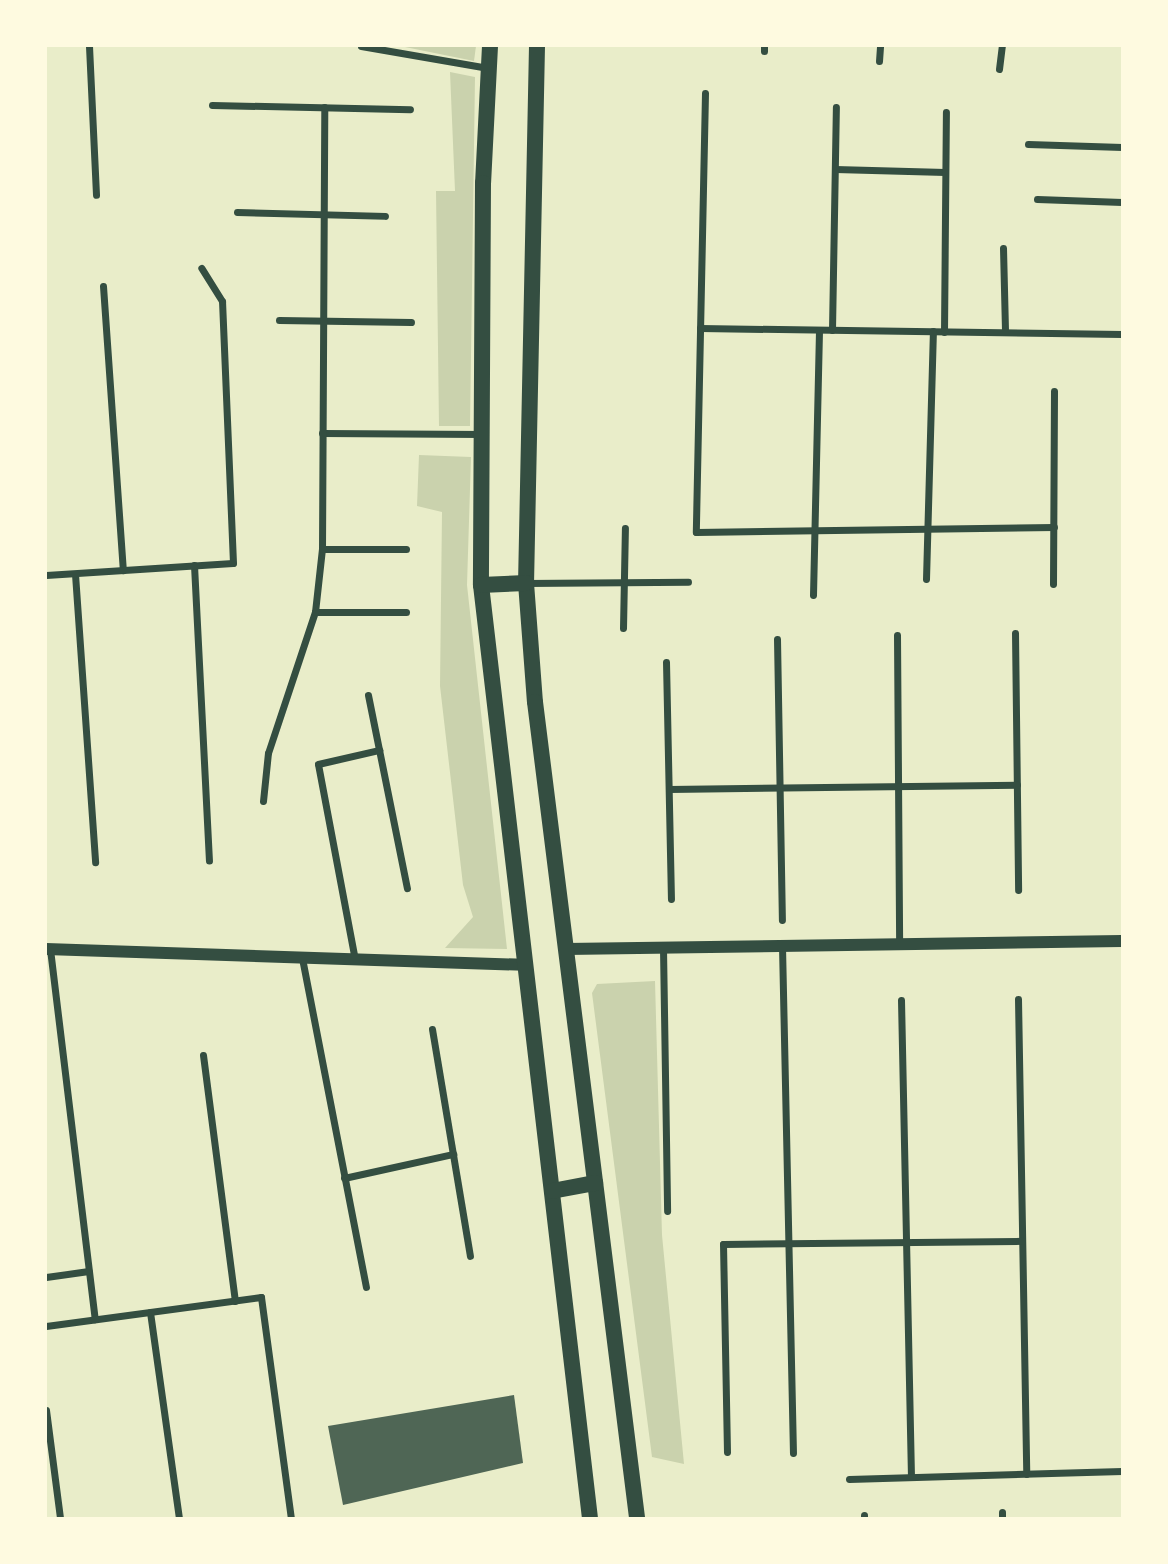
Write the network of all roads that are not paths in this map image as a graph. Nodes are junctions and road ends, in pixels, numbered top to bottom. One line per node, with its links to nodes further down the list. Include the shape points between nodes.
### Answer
1 (89, 46): 20 (street)
2 (361, 46): 8 (street)
3 (490, 46): 8 (main road)
4 (537, 46): 54 (main road)
5 (880, 46): 7 (street)
6 (1002, 46): 9 (street)
7 (879, 61)
8 (488, 68): 41 (main road)
9 (999, 69)
10 (705, 93): 32 (street)
11 (212, 105): 12 (street)
12 (324, 107): 14 (street); 24 (street)
13 (836, 107): 18 (street)
14 (410, 108)
15 (946, 112): 19 (street)
16 (1028, 144): 17 (street)
17 (1122, 148)
18 (835, 169): 19 (street); 34 (street)
19 (945, 172): 36 (street)
20 (96, 195)
21 (1037, 199): 22 (street)
22 (1122, 202)
23 (237, 212): 24 (street)
24 (323, 214): 25 (street); 30 (street)
25 (385, 216)
26 (1003, 248): 37 (street)
27 (201, 268): 48 (street, via 222,301 233,563)
28 (103, 286): 49 (street)
29 (278, 320): 30 (street)
30 (323, 321): 31 (street); 40 (street)
31 (411, 322)
32 (700, 328): 33 (street); 45 (street, via 696,532)
33 (819, 330): 34 (street); 45 (street)
34 (832, 330): 35 (street)
35 (933, 331): 36 (street); 44 (street)
36 (944, 332): 37 (street)
37 (1004, 332): 38 (street)
38 (1122, 334)
39 (1054, 391): 42 (street)
40 (322, 433): 41 (street); 46 (street)
41 (482, 434): 57 (main road)
42 (1054, 527): 44 (street); 56 (street)
43 (625, 528): 55 (street)
44 (927, 529): 45 (street); 52 (street)
45 (815, 531): 58 (street)
46 (322, 549): 47 (street); 59 (street)
47 (406, 549)
48 (194, 565): 49 (street); 73 (street)
49 (123, 570): 50 (street)
50 (75, 573): 51 (street); 74 (street)
51 (46, 575)
52 (926, 579)
53 (688, 582): 55 (street)
54 (526, 583): 55 (street); 57 (main road); 84 (main road)
55 (623, 583): 61 (street)
56 (1053, 584)
57 (481, 585): 87 (main road)
58 (813, 595)
59 (315, 612): 60 (street); 72 (street, via 268,753)
60 (407, 612)
61 (622, 628)
62 (1015, 633): 68 (street)
63 (897, 635): 69 (street)
64 (777, 639): 70 (street)
65 (666, 662): 71 (street)
66 (368, 695): 67 (street)
67 (379, 750): 75 (street); 86 (street, via 318,764)
68 (1017, 785): 69 (street); 76 (street)
69 (898, 786): 70 (street); 80 (street)
70 (780, 788): 71 (street); 78 (street)
71 (669, 789): 77 (street)
72 (263, 801)
73 (209, 861)
74 (95, 862)
75 (407, 888)
76 (1018, 890)
77 (671, 900)
78 (782, 920)
79 (1122, 941): 80 (street)
80 (899, 944): 81 (street)
81 (782, 946): 82 (street); 99 (street)
82 (663, 947): 84 (street); 96 (street)
83 (48, 949): 85 (street); 101 (street)
84 (566, 949): 94 (main road)
85 (302, 958): 86 (street); 93 (street)
86 (355, 960): 87 (street)
87 (524, 965): 95 (main road)
88 (1018, 999): 97 (street)
89 (901, 1000): 98 (street)
90 (432, 1029): 92 (street)
91 (203, 1055): 104 (street)
92 (453, 1154): 93 (street); 100 (street)
93 (344, 1178): 103 (street)
94 (596, 1183): 95 (main road); 119 (main road)
95 (552, 1191): 118 (main road)
96 (667, 1211)
97 (1022, 1241): 98 (street); 112 (street)
98 (906, 1242): 99 (street); 113 (street)
99 (788, 1244): 109 (street, via 723,1244); 110 (street)
100 (470, 1256)
101 (89, 1271): 102 (street); 106 (street)
102 (46, 1277)
103 (366, 1287)
104 (235, 1301): 105 (street); 117 (street, via 261,1297)
105 (150, 1312): 106 (street); 116 (street)
106 (95, 1319): 107 (street)
107 (46, 1326)
108 (46, 1410): 115 (street)
109 (727, 1452)
110 (793, 1453)
111 (1122, 1471): 112 (street)
112 (1027, 1474): 113 (street)
113 (911, 1478): 114 (street)
114 (849, 1479)
115 (60, 1518)
116 (179, 1518)
117 (291, 1518)
118 (590, 1518)
119 (637, 1518)

